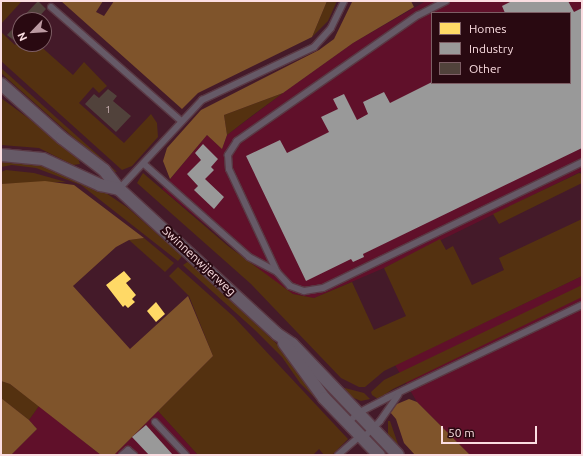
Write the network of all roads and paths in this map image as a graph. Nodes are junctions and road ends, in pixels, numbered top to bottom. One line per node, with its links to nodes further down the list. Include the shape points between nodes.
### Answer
1 (344, 1): 5 (lane, via 331,28 314,47 202,100)
2 (446, 1): 10 (lane, via 418,14 237,141 228,155 229,169)
3 (51, 7): 5 (lane)
4 (1, 84): 9 (street, Swinnenwijerweg, via 62,138 104,170)
5 (181, 122): 8 (lane)
6 (1, 155): 9 (street, Swinnenwijerweg, via 43,159 100,185)
7 (582, 162): 10 (lane, via 323,288 304,291 290,286)
8 (144, 164): 9 (lane); 10 (lane, via 249,257)
9 (119, 190): 12 (street, Swinnenwijerweg)
10 (277, 272)
11 (582, 305): 13 (lane)
12 (277, 334): 14 (street, Swinnenwijerweg, via 292,344); 16 (street, Swinnenwijerweg, via 310,381)
13 (399, 394): 14 (lane); 17 (lane)
14 (358, 412): 16 (lane); 17 (street, Swinnenwijerweg)
15 (155, 422): 21 (lane)
16 (348, 423): 18 (street, Swinnenwijerweg)
17 (373, 428): 18 (lane); 24 (street, Swinnenwijerweg)
18 (362, 437): 22 (lane); 23 (street, Swinnenwijerweg)
19 (122, 455): 20 (lane, via 128,450)
20 (134, 455)
21 (186, 455)
22 (338, 455)
23 (379, 455)
24 (398, 455)

